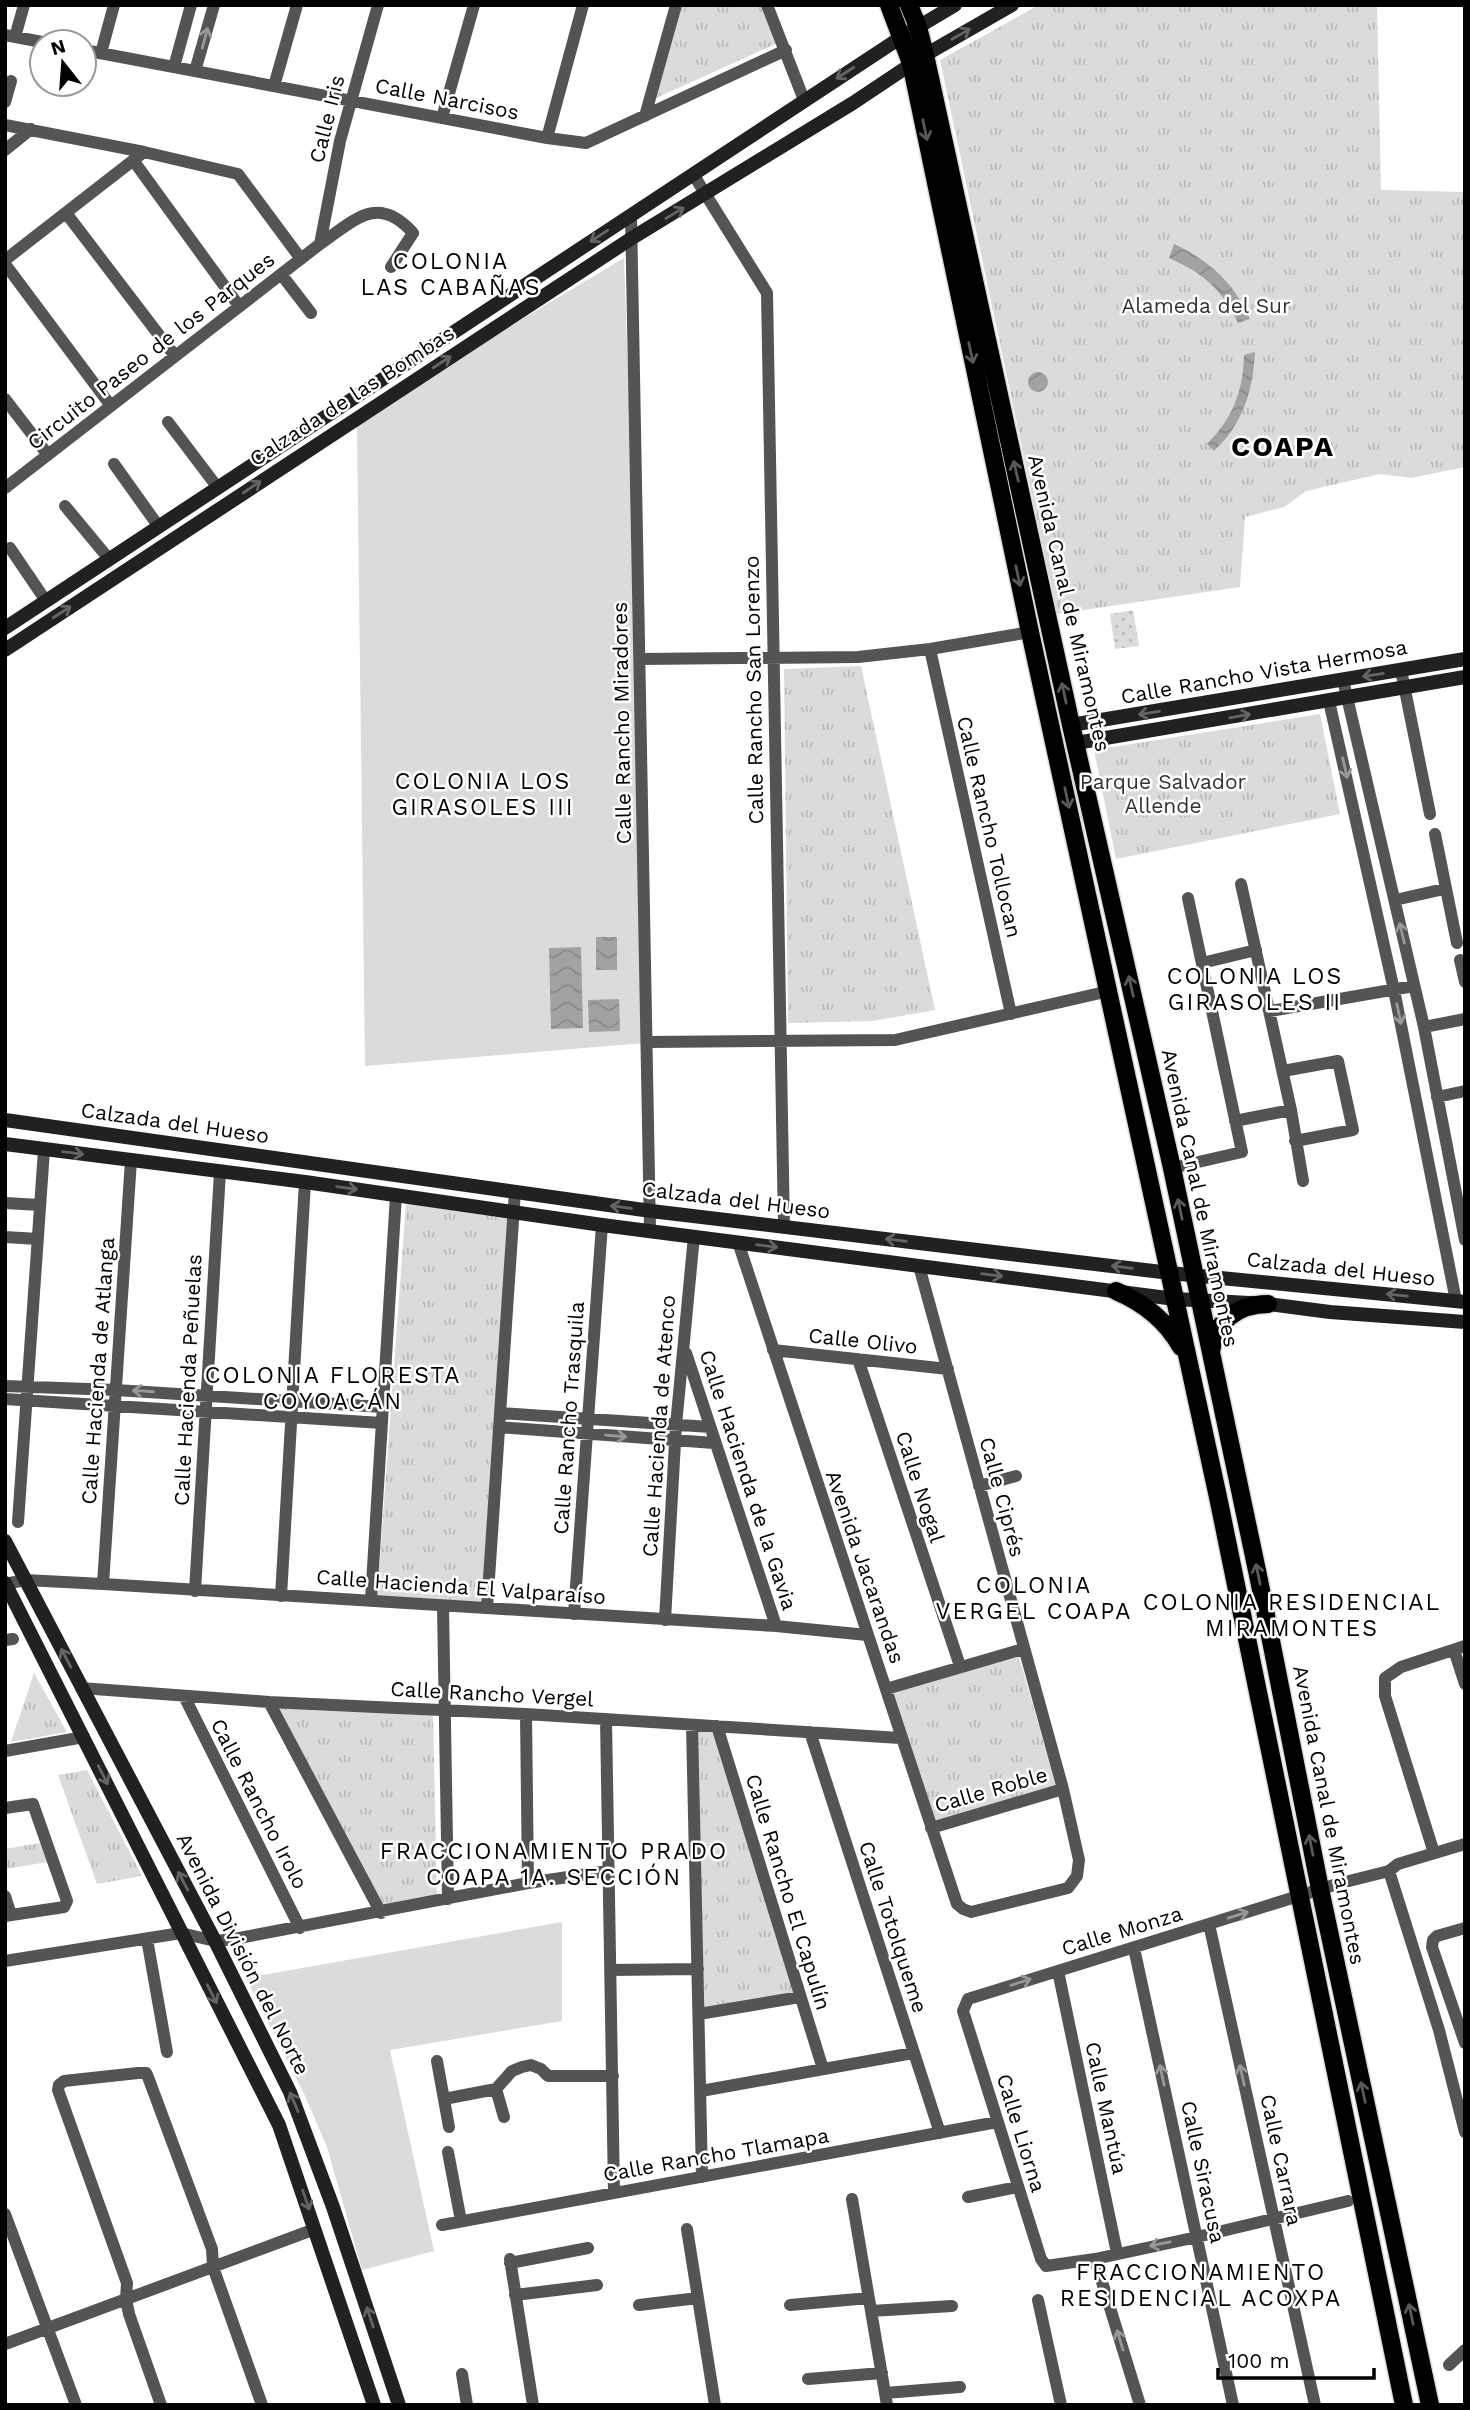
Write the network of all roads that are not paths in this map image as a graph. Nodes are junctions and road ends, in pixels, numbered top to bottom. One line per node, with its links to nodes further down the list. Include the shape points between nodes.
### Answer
1 (24, 5): 16 (street)
2 (114, 5): 20 (street)
3 (191, 5): 22 (street)
4 (214, 5): 23 (street, one-way to 4)
5 (297, 5): 25 (street)
6 (378, 5): 27 (street, Calle Iris)
7 (474, 5): 30 (street)
8 (583, 5): 33 (street)
9 (676, 5): 29 (street)
10 (767, 5): 18 (street)
11 (889, 5): 15 (main road, Avenida Canal de Miramontes)
12 (909, 5): 15 (main road, Avenida Canal de Miramontes)
13 (955, 5): 15 (main road, Calzada de las Bombas)
14 (1012, 5): 21 (main road, Calzada de las Bombas, one-way to 14)
15 (910, 32): 21 (main road, Avenida Canal de Miramontes); 26 (main road, Calzada de las Bombas, one-way to 26)
16 (10, 36): 17 (street)
17 (28, 39)
18 (786, 50): 26 (street); 29 (street, Calle Narcisos)
19 (98, 52): 20 (street, Calle Narcisos)
20 (101, 53): 22 (street, Calle Narcisos)
21 (918, 59): 38 (main road, Calzada de las Bombas); 63 (main road, Avenida Canal de Miramontes, one-way to 63); 75 (main road, Avenida Canal de Miramontes, one-way to 21)
22 (174, 67): 23 (street, Calle Narcisos)
23 (195, 71): 25 (street, Calle Narcisos)
24 (11, 81): 28 (street)
25 (274, 86): 27 (street, Calle Narcisos)
26 (804, 100): 36 (main road, Calzada de las Bombas)
27 (351, 101): 30 (street, Calle Narcisos); 42 (street, Calle Iris)
28 (5, 102)
29 (645, 116): 33 (street, Calle Narcisos, via 586,143)
30 (442, 118): 33 (street, Calle Narcisos)
31 (5, 125): 32 (street)
32 (32, 130): 34 (street); 35 (street)
33 (547, 138)
34 (5, 150)
35 (139, 156): 39 (street); 43 (street, via 239,174); 47 (street)
36 (717, 158): 37 (main road, Calzada de las Bombas); 38 (main road, via 705,182)
37 (693, 174): 38 (street, Calle Rancho San Lorenzo); 40 (main road, Calzada de las Bombas)
38 (706, 194): 41 (main road, Calzada de las Bombas, one-way to 38); 66 (street, Calle Rancho San Lorenzo, via 767,293)
39 (66, 213): 44 (street); 49 (street)
40 (631, 215): 41 (street, Calle Rancho Miradores); 56 (main road, Calzada de las Bombas, one-way to 56)
41 (632, 238): 65 (main road, Calzada de las Bombas, one-way to 41); 67 (street, Calle Rancho Miradores)
42 (320, 244): 43 (street, Circuito Paseo de los Parques); 45 (street, Circuito Paseo de los Parques, via 363,215 383,212 414,233)
43 (300, 259): 46 (street, Circuito Paseo de los Parques)
44 (5, 262): 51 (street)
45 (391, 267)
46 (281, 274): 47 (street, Circuito Paseo de los Parques); 48 (street)
47 (239, 306): 49 (street, Circuito Paseo de los Parques)
48 (311, 313)
49 (175, 356): 51 (street, Circuito Paseo de los Parques)
50 (5, 399): 53 (street)
51 (111, 406): 53 (street, Circuito Paseo de los Parques)
52 (168, 422): 56 (street)
53 (48, 455): 55 (street, Circuito Paseo de los Parques)
54 (114, 464): 58 (street)
55 (5, 488)
56 (218, 488): 58 (main road, Calzada de las Bombas)
57 (65, 506): 60 (street)
58 (159, 527): 60 (main road, Calzada de las Bombas)
59 (10, 548): 61 (street)
60 (109, 559): 61 (main road, Calzada de las Bombas)
61 (46, 601): 62 (main road, Calzada de las Bombas)
62 (5, 628)
63 (1030, 632): 64 (street); 91 (main road, Avenida Canal de Miramontes, one-way to 91)
64 (930, 649): 66 (street, via 858,657); 93 (street, Calle Rancho Tollocan)
65 (5, 650)
66 (773, 657): 67 (street); 96 (street, Calle Rancho San Lorenzo)
67 (640, 659): 97 (street, Calle Rancho Miradores)
68 (1465, 659): 69 (main road, Calle Rancho Vista Hermosa)
69 (1401, 670): 71 (main road, Calle Rancho Vista Hermosa, one-way to 71); 72 (street)
70 (1465, 677): 72 (main road, Calle Rancho Vista Hermosa)
71 (1343, 680): 73 (street); 75 (main road, Calle Rancho Vista Hermosa, one-way to 75)
72 (1404, 688): 73 (main road, Calle Rancho Vista Hermosa); 76 (street)
73 (1348, 698): 74 (main road, Calle Rancho Vista Hermosa); 78 (street)
74 (1329, 701): 75 (main road, Calle Rancho Vista Hermosa, one-way to 74); 79 (street, one-way to 79)
75 (1073, 734): 110 (main road, Avenida Canal de Miramontes, one-way to 75)
76 (1430, 814)
77 (1435, 834): 81 (street)
78 (1381, 843): 79 (street); 83 (street)
79 (1362, 847): 90 (street)
80 (1241, 884): 85 (street)
81 (1444, 888): 83 (street); 84 (street)
82 (1188, 898): 87 (street)
83 (1395, 900): 89 (street, one-way to 83)
84 (1457, 943)
85 (1255, 950): 87 (street); 92 (street)
86 (1460, 960): 88 (street)
87 (1202, 964): 103 (street)
88 (1465, 982)
89 (1414, 986): 90 (street); 95 (street)
90 (1394, 990): 92 (street); 108 (street, one-way to 108)
91 (1109, 991): 93 (street); 130 (main road, Avenida Canal de Miramontes)
92 (1270, 1011): 98 (street)
93 (1011, 1014): 96 (street, via 895,1040)
94 (1465, 1019): 95 (street)
95 (1424, 1027): 100 (street)
96 (780, 1040): 97 (street); 122 (street, Calle Rancho San Lorenzo)
97 (648, 1042): 119 (street, Calle Rancho Miradores)
98 (1283, 1072): 101 (street); 104 (street, via 1338,1061 1353,1129)
99 (1465, 1091): 100 (street)
100 (1437, 1097): 106 (street)
101 (1291, 1110): 103 (street); 104 (street)
102 (5, 1120): 115 (main road, Calzada del Hueso)
103 (1235, 1121): 110 (street, via 1242,1152)
104 (1295, 1141): 113 (street)
105 (5, 1144): 107 (main road, Calzada del Hueso)
106 (1447, 1147): 108 (street); 112 (street)
107 (44, 1150): 109 (main road, Calzada del Hueso, one-way to 109); 118 (street)
108 (1426, 1150): 135 (street)
109 (131, 1160): 111 (main road, Calzada del Hueso); 146 (street, Calle Hacienda de Atlanga)
110 (1171, 1168): 131 (main road, Avenida Canal de Miramontes, one-way to 110)
111 (220, 1172): 114 (main road, Calzada del Hueso); 147 (street, Calle Hacienda Peñuelas)
112 (1459, 1178): 127 (street)
113 (1303, 1181)
114 (306, 1182): 116 (main road, Calzada del Hueso, one-way to 116); 150 (street)
115 (515, 1191): 119 (main road, Calzada del Hueso, one-way to 115); 120 (street)
116 (396, 1195): 120 (main road, Calzada del Hueso); 152 (street)
117 (5, 1203): 118 (street)
118 (40, 1205): 126 (street)
119 (651, 1211): 122 (main road, Calzada del Hueso); 123 (street, Calle Rancho Miradores)
120 (513, 1212): 121 (main road, Calzada del Hueso); 154 (street)
121 (601, 1225): 123 (main road, Calzada del Hueso); 156 (street, Calle Rancho Trasquila)
122 (784, 1227): 130 (main road, Calzada del Hueso, one-way to 122)
123 (650, 1231): 124 (main road, Calzada del Hueso)
124 (694, 1236): 128 (main road, Calzada del Hueso); 138 (street, Calle Hacienda de Atenco)
125 (5, 1237): 126 (street)
126 (38, 1239): 144 (street)
127 (1465, 1240)
128 (738, 1242): 129 (main road, Calzada del Hueso, one-way to 129); 139 (street, Avenida Jacarandas)
129 (919, 1266): 132 (main road, Calzada del Hueso, one-way to 132); 142 (street, Calle Ciprés)
130 (1170, 1273): 131 (main road, Calzada del Hueso); 133 (main road, Avenida Canal de Miramontes)
131 (1194, 1275): 134 (main road, Avenida Canal de Miramontes); 135 (main road, Calzada del Hueso, one-way to 131)
132 (1116, 1291): 133 (main road, Calzada del Hueso); 143 (main road, via 1163,1321 1178,1340)
133 (1175, 1298): 134 (main road, Calzada del Hueso); 143 (main road, Avenida Canal de Miramontes)
134 (1199, 1301): 136 (main road, Calzada del Hueso); 141 (main road, Avenida Canal de Miramontes)
135 (1461, 1302)
136 (1268, 1304): 137 (main road, Calzada del Hueso); 141 (main road, via 1251,1305 1229,1316 1214,1337)
137 (1465, 1322)
138 (683, 1346): 158 (street, Calle Hacienda de Atenco); 160 (street, Calle Hacienda de la Gavia)
139 (773, 1350): 140 (street, Calle Olivo); 179 (street, Avenida Jacarandas)
140 (858, 1359): 142 (street, Calle Olivo); 182 (street, Calle Nogal)
141 (1211, 1359): 205 (main road, Avenida Canal de Miramontes, one-way to 141)
142 (948, 1369): 165 (street, Calle Ciprés)
143 (1191, 1374): 207 (main road, Avenida Canal de Miramontes)
144 (28, 1385): 145 (street); 146 (street); 149 (street)
145 (5, 1386)
146 (116, 1390): 147 (street, one-way to 146); 151 (street, Calle Hacienda de Atlanga)
147 (207, 1396): 150 (street); 153 (street, Calle Hacienda Peñuelas)
148 (5, 1399): 149 (street)
149 (26, 1400): 151 (street); 166 (street)
150 (293, 1401): 152 (street); 155 (street)
151 (115, 1407): 153 (street); 168 (street, Calle Hacienda de Atlanga)
152 (383, 1407): 157 (street)
153 (206, 1412): 155 (street); 171 (street, Calle Hacienda Peñuelas)
154 (500, 1413): 156 (street); 159 (street)
155 (292, 1418): 157 (street); 172 (street)
156 (588, 1420): 158 (street); 161 (street, Calle Rancho Trasquila)
157 (382, 1423): 173 (street)
158 (676, 1425): 160 (street); 162 (street, Calle Hacienda de Atenco)
159 (499, 1427): 161 (street); 175 (street)
160 (710, 1427): 163 (street, Calle Hacienda de la Gavia)
161 (587, 1433): 162 (street, one-way to 162); 176 (street, Calle Rancho Trasquila)
162 (675, 1440): 163 (street); 177 (street, Calle Hacienda de Atenco)
163 (715, 1443): 178 (street, Calle Hacienda de la Gavia)
164 (1016, 1476): 165 (street)
165 (979, 1486): 181 (street, Calle Ciprés)
166 (18, 1522)
167 (5, 1541): 169 (main road, Avenida División del Norte)
168 (103, 1584): 169 (street, Calle Hacienda El Valparaíso); 171 (street, Calle Hacienda El Valparaíso)
169 (28, 1586): 170 (street, Calle Hacienda El Valparaíso); 184 (main road, Avenida División del Norte, one-way to 169)
170 (7, 1589): 194 (main road, Avenida División del Norte)
171 (195, 1591): 172 (street, Calle Hacienda El Valparaíso)
172 (282, 1595): 173 (street, Calle Hacienda El Valparaíso)
173 (371, 1600): 174 (street, Calle Hacienda El Valparaíso)
174 (443, 1606): 175 (street, Calle Hacienda El Valparaíso); 188 (street)
175 (486, 1608): 176 (street, Calle Hacienda El Valparaíso)
176 (574, 1614): 177 (street, Calle Hacienda El Valparaíso)
177 (665, 1620): 178 (street, Calle Hacienda El Valparaíso)
178 (776, 1626): 179 (street, Calle Hacienda El Valparaíso)
179 (867, 1635): 185 (street, Avenida Jacarandas)
180 (1459, 1648): 183 (street); 201 (street, via 1401,1667 1385,1678 1385,1696)
181 (1023, 1649): 182 (street); 197 (street, Calle Ciprés)
182 (960, 1666): 185 (street)
183 (1465, 1684)
184 (81, 1688): 186 (street, Calle Rancho Vergel); 217 (main road, Avenida División del Norte, one-way to 184)
185 (886, 1689): 195 (street, Avenida Jacarandas)
186 (184, 1696): 187 (street, Calle Rancho Vergel); 213 (street, Calle Rancho Irolo)
187 (269, 1702): 188 (street, Calle Rancho Vergel); 210 (street)
188 (444, 1709): 189 (street, Calle Rancho Vergel); 208 (street)
189 (526, 1714): 190 (street, Calle Rancho Vergel); 204 (street)
190 (606, 1719): 191 (street, Calle Rancho Vergel); 202 (street)
191 (692, 1724): 192 (street, Calle Rancho Vergel); 220 (street)
192 (717, 1726): 193 (street, Calle Rancho Vergel); 223 (street, Calle Rancho El Capulín)
193 (810, 1732): 195 (street, Calle Rancho Vergel); 228 (street, Calle Totolqueme)
194 (84, 1737): 196 (street); 215 (main road, Avenida División del Norte, one-way to 215)
195 (900, 1738): 199 (street, Avenida Jacarandas)
196 (5, 1751)
197 (1063, 1789): 199 (street, Calle Roble); 209 (street, Calle Ciprés, via 1079,1860 1077,1876 1068,1888 971,1912)
198 (5, 1808): 211 (street, via 33,1804 67,1901 64,1906)
199 (931, 1828): 209 (street, Avenida Jacarandas)
200 (1465, 1844): 201 (street, Calle Monza)
201 (1434, 1853): 203 (street, Calle Monza)
202 (608, 1871): 204 (street); 221 (street)
203 (1389, 1871): 205 (street, Calle Monza); 239 (street, via 1439,2029)
204 (528, 1883): 208 (street)
205 (1320, 1889): 207 (street, Calle Monza); 297 (main road, Avenida Canal de Miramontes, one-way to 205)
206 (5, 1896): 211 (street)
207 (1299, 1896): 212 (street, Calle Monza, one-way to 207); 284 (main road, Avenida Canal de Miramontes)
208 (448, 1899): 210 (street)
209 (957, 1904)
210 (381, 1913): 213 (street)
211 (8, 1916)
212 (1209, 1924): 218 (street, Calle Monza); 252 (street, Calle Carrara, one-way to 212)
213 (300, 1928): 217 (street)
214 (1465, 1928): 226 (street, via 1437,1936 1432,1947)
215 (181, 1933): 216 (street); 217 (street); 241 (main road, Avenida División del Norte, one-way to 241)
216 (147, 1939): 219 (street); 227 (street)
217 (215, 1941): 238 (main road, Avenida División del Norte, one-way to 217)
218 (1134, 1948): 222 (street, Calle Monza); 257 (street, Calle Siracusa, one-way to 218)
219 (5, 1961)
220 (698, 1969): 221 (street); 225 (street)
221 (611, 1970): 231 (street)
222 (1058, 1971): 224 (street, Calle Monza, one-way to 222, via 968,1999); 259 (street, Calle Mantúa)
223 (800, 1997): 225 (street); 230 (street, Calle Rancho El Capulín)
224 (963, 2011): 236 (street, Calle Liorna)
225 (699, 2014): 233 (street)
226 (1465, 2043)
227 (167, 2052)
228 (913, 2053): 230 (street); 240 (street, Calle Totolqueme)
229 (437, 2061): 234 (street)
230 (823, 2069): 233 (street)
231 (612, 2076): 232 (street, via 548,2076 531,2065 512,2071); 247 (street)
232 (496, 2089): 234 (street); 235 (street)
233 (701, 2091): 245 (street)
234 (444, 2099): 237 (street)
235 (504, 2117)
236 (997, 2122): 240 (street, Calle Rancho Tlamapa); 246 (street, Calle Liorna)
237 (449, 2127)
238 (306, 2129): 241 (main road, via 296,2140); 242 (main road, Avenida División del Norte)
239 (1465, 2132)
240 (940, 2133): 245 (street, Calle Rancho Tlamapa)
241 (283, 2136): 244 (main road, Avenida División del Norte)
242 (313, 2149): 244 (main road, via 298,2149); 274 (main road, Avenida División del Norte, one-way to 242)
243 (448, 2152): 253 (street)
244 (291, 2159): 255 (main road, Avenida División del Norte, one-way to 255)
245 (702, 2177): 247 (street, Calle Rancho Tlamapa)
246 (1018, 2187): 248 (street); 260 (street, Calle Liorna, via 1046,2266)
247 (614, 2193): 253 (street, Calle Rancho Tlamapa)
248 (968, 2197)
249 (852, 2199): 267 (street)
250 (1348, 2201): 252 (street)
251 (5, 2214): 271 (street)
252 (1274, 2219): 257 (street); 296 (street, Calle Carrara)
253 (461, 2221): 254 (street, Calle Rancho Tlamapa)
254 (442, 2225)
255 (315, 2229): 261 (street); 276 (main road, Avenida División del Norte)
256 (687, 2229): 264 (street)
257 (1197, 2237): 259 (street, one-way to 259); 295 (street, Calle Siracusa)
258 (589, 2248): 263 (street, via 510,2261)
259 (1117, 2253): 260 (street)
260 (1095, 2259): 294 (street, one-way to 260)
261 (213, 2267): 265 (street); 265 (street, via 212,2249 146,2073 64,2081 58,2090 127,2283); 287 (street)
262 (597, 2284): 263 (street)
263 (515, 2295): 291 (street)
264 (698, 2298): 268 (street); 292 (street)
265 (126, 2299): 271 (street); 286 (street)
266 (1038, 2300): 293 (street)
267 (870, 2304): 269 (street); 270 (street); 277 (street)
268 (639, 2305)
269 (790, 2305)
270 (952, 2305)
271 (47, 2329): 272 (street); 285 (street)
272 (5, 2344)
273 (1465, 2350): 275 (street)
274 (384, 2360): 276 (main road, via 375,2371); 280 (main road, Avenida División del Norte)
275 (1449, 2365)
276 (361, 2367): 282 (main road, Avenida División del Norte)
277 (882, 2373): 279 (street); 283 (street)
278 (462, 2374): 290 (street)
279 (808, 2379)
280 (391, 2381): 282 (main road, via 378,2378); 289 (main road, Avenida División del Norte)
281 (960, 2387): 283 (street)
282 (369, 2389): 288 (main road, Avenida División del Norte)
283 (886, 2399)
284 (1404, 2404)
285 (76, 2405)
286 (161, 2405)
287 (262, 2405)
288 (374, 2405)
289 (399, 2405)
290 (467, 2405)
291 (533, 2405)
292 (715, 2405)
293 (1061, 2405)
294 (1140, 2405)
295 (1233, 2405)
296 (1315, 2405)
297 (1430, 2405)

